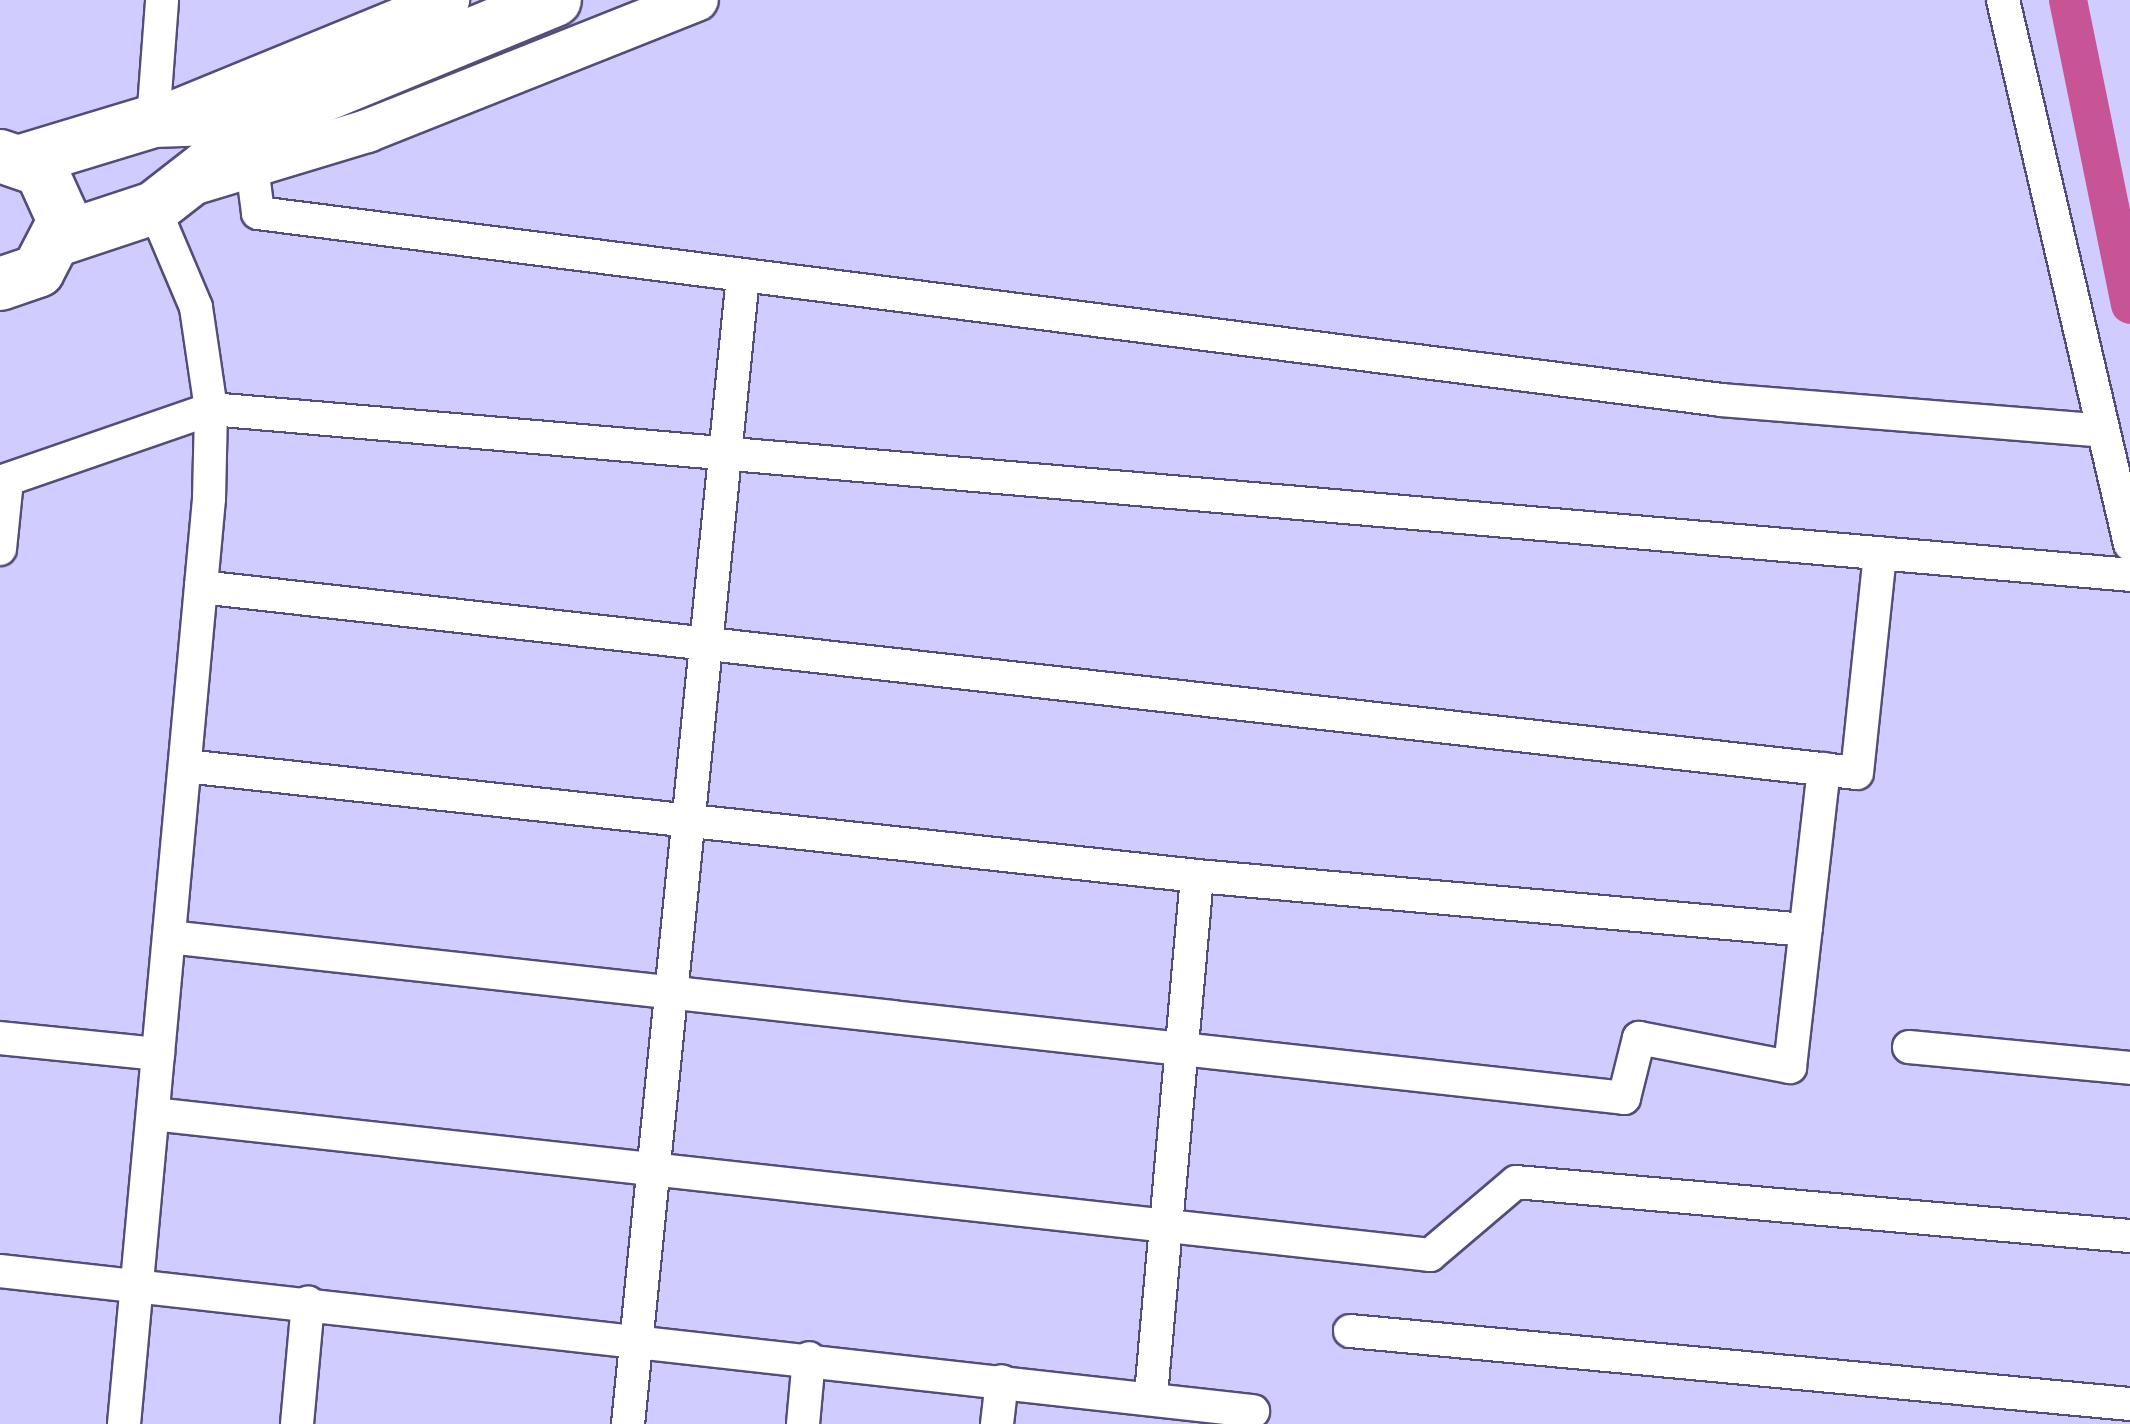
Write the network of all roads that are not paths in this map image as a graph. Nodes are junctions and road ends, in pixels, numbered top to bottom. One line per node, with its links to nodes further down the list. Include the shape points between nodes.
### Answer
1 (162, 0): 7 (street)
2 (448, 0): 7 (street)
3 (555, 0): 6 (main road)
4 (697, 0): 9 (street, via 368,131)
5 (2003, 0): 15 (street)
6 (271, 117): 7 (main road); 10 (main road)
7 (153, 121): 8 (main road)
8 (12, 158): 11 (main road, via 62,202)
9 (252, 166): 10 (street); 12 (street, via 258,212)
10 (172, 196): 11 (main road); 14 (street)
11 (60, 240): 13 (main road, via 38,271)
12 (743, 275): 15 (street, via 1721,400); 16 (street)
13 (0, 284)
14 (211, 409): 16 (street); 17 (street); 22 (street)
15 (2103, 430): 18 (street)
16 (725, 456): 20 (street); 23 (street)
17 (3, 481): 19 (street)
18 (2130, 544)
19 (0, 549)
20 (1880, 556): 21 (street); 25 (street, via 1857,774)
21 (2130, 574)
22 (201, 587): 23 (street); 24 (street)
23 (706, 644): 25 (street); 26 (street)
24 (185, 766): 26 (street); 29 (street)
25 (1824, 770): 28 (street)
26 (688, 821): 27 (street); 30 (street)
27 (1198, 876): 28 (street); 33 (street)
28 (1806, 930): 33 (street, via 1790,1067 1639,1038 1619,1098)
29 (169, 937): 30 (street); 34 (street)
30 (671, 993): 33 (street); 37 (street)
31 (0, 1038): 34 (street)
32 (1909, 1047): 35 (street)
33 (1182, 1051): 38 (street)
34 (158, 1054): 36 (street)
35 (2130, 1068)
36 (153, 1114): 37 (street); 41 (street)
37 (653, 1170): 38 (street); 44 (street)
38 (1165, 1226): 39 (street, via 1430,1255 1516,1182); 47 (street)
39 (2130, 1236)
40 (0, 1270): 41 (street)
41 (137, 1283): 42 (street); 49 (street)
42 (308, 1302): 44 (street); 50 (street)
43 (1350, 1331): 48 (street)
44 (637, 1337): 45 (street); 51 (street)
45 (809, 1358): 46 (street); 52 (street)
46 (1002, 1381): 47 (street); 53 (street)
47 (1151, 1394): 54 (street, via 1253,1411)
48 (2130, 1404)
49 (124, 1424)
50 (297, 1424)
51 (628, 1424)
52 (803, 1424)
53 (997, 1424)
54 (1240, 1424)

